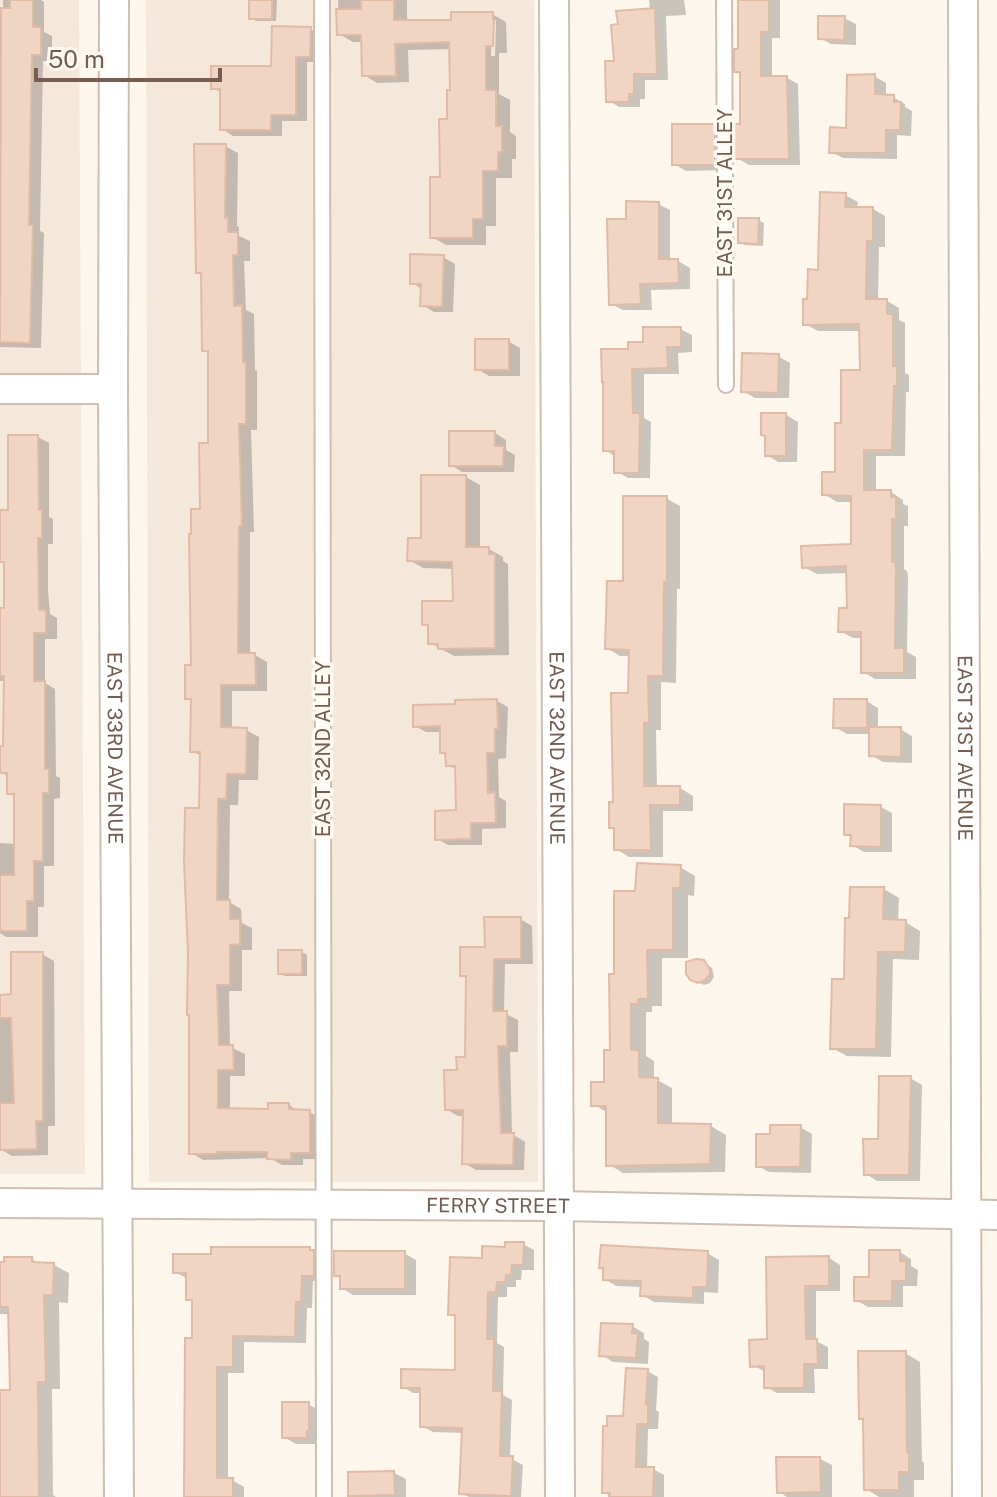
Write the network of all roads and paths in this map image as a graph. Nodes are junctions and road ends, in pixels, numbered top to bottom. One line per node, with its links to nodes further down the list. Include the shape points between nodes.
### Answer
1 (114, 0): 8 (street, EAST 33RD AVENUE)
2 (322, 0): 11 (lane, EAST 32ND ALLEY)
3 (554, 0): 12 (street, EAST 32ND AVENUE)
4 (724, 0): 6 (lane, EAST 31ST ALLEY)
5 (963, 0): 13 (street, EAST 31ST AVENUE)
6 (726, 385)
7 (0, 389): 8 (street)
8 (113, 389): 10 (street, EAST 33RD AVENUE)
9 (0, 1203): 10 (street, FERRY STREET)
10 (119, 1203): 11 (street, FERRY STREET); 15 (street, EAST 33RD AVENUE)
11 (323, 1206): 12 (street, FERRY STREET); 16 (lane, EAST 32ND ALLEY)
12 (558, 1206): 13 (street, FERRY STREET); 17 (street, EAST 32ND AVENUE)
13 (965, 1214): 14 (street, FERRY STREET); 18 (street, EAST 31ST AVENUE)
14 (997, 1215)
15 (119, 1497)
16 (324, 1497)
17 (560, 1497)
18 (967, 1497)

